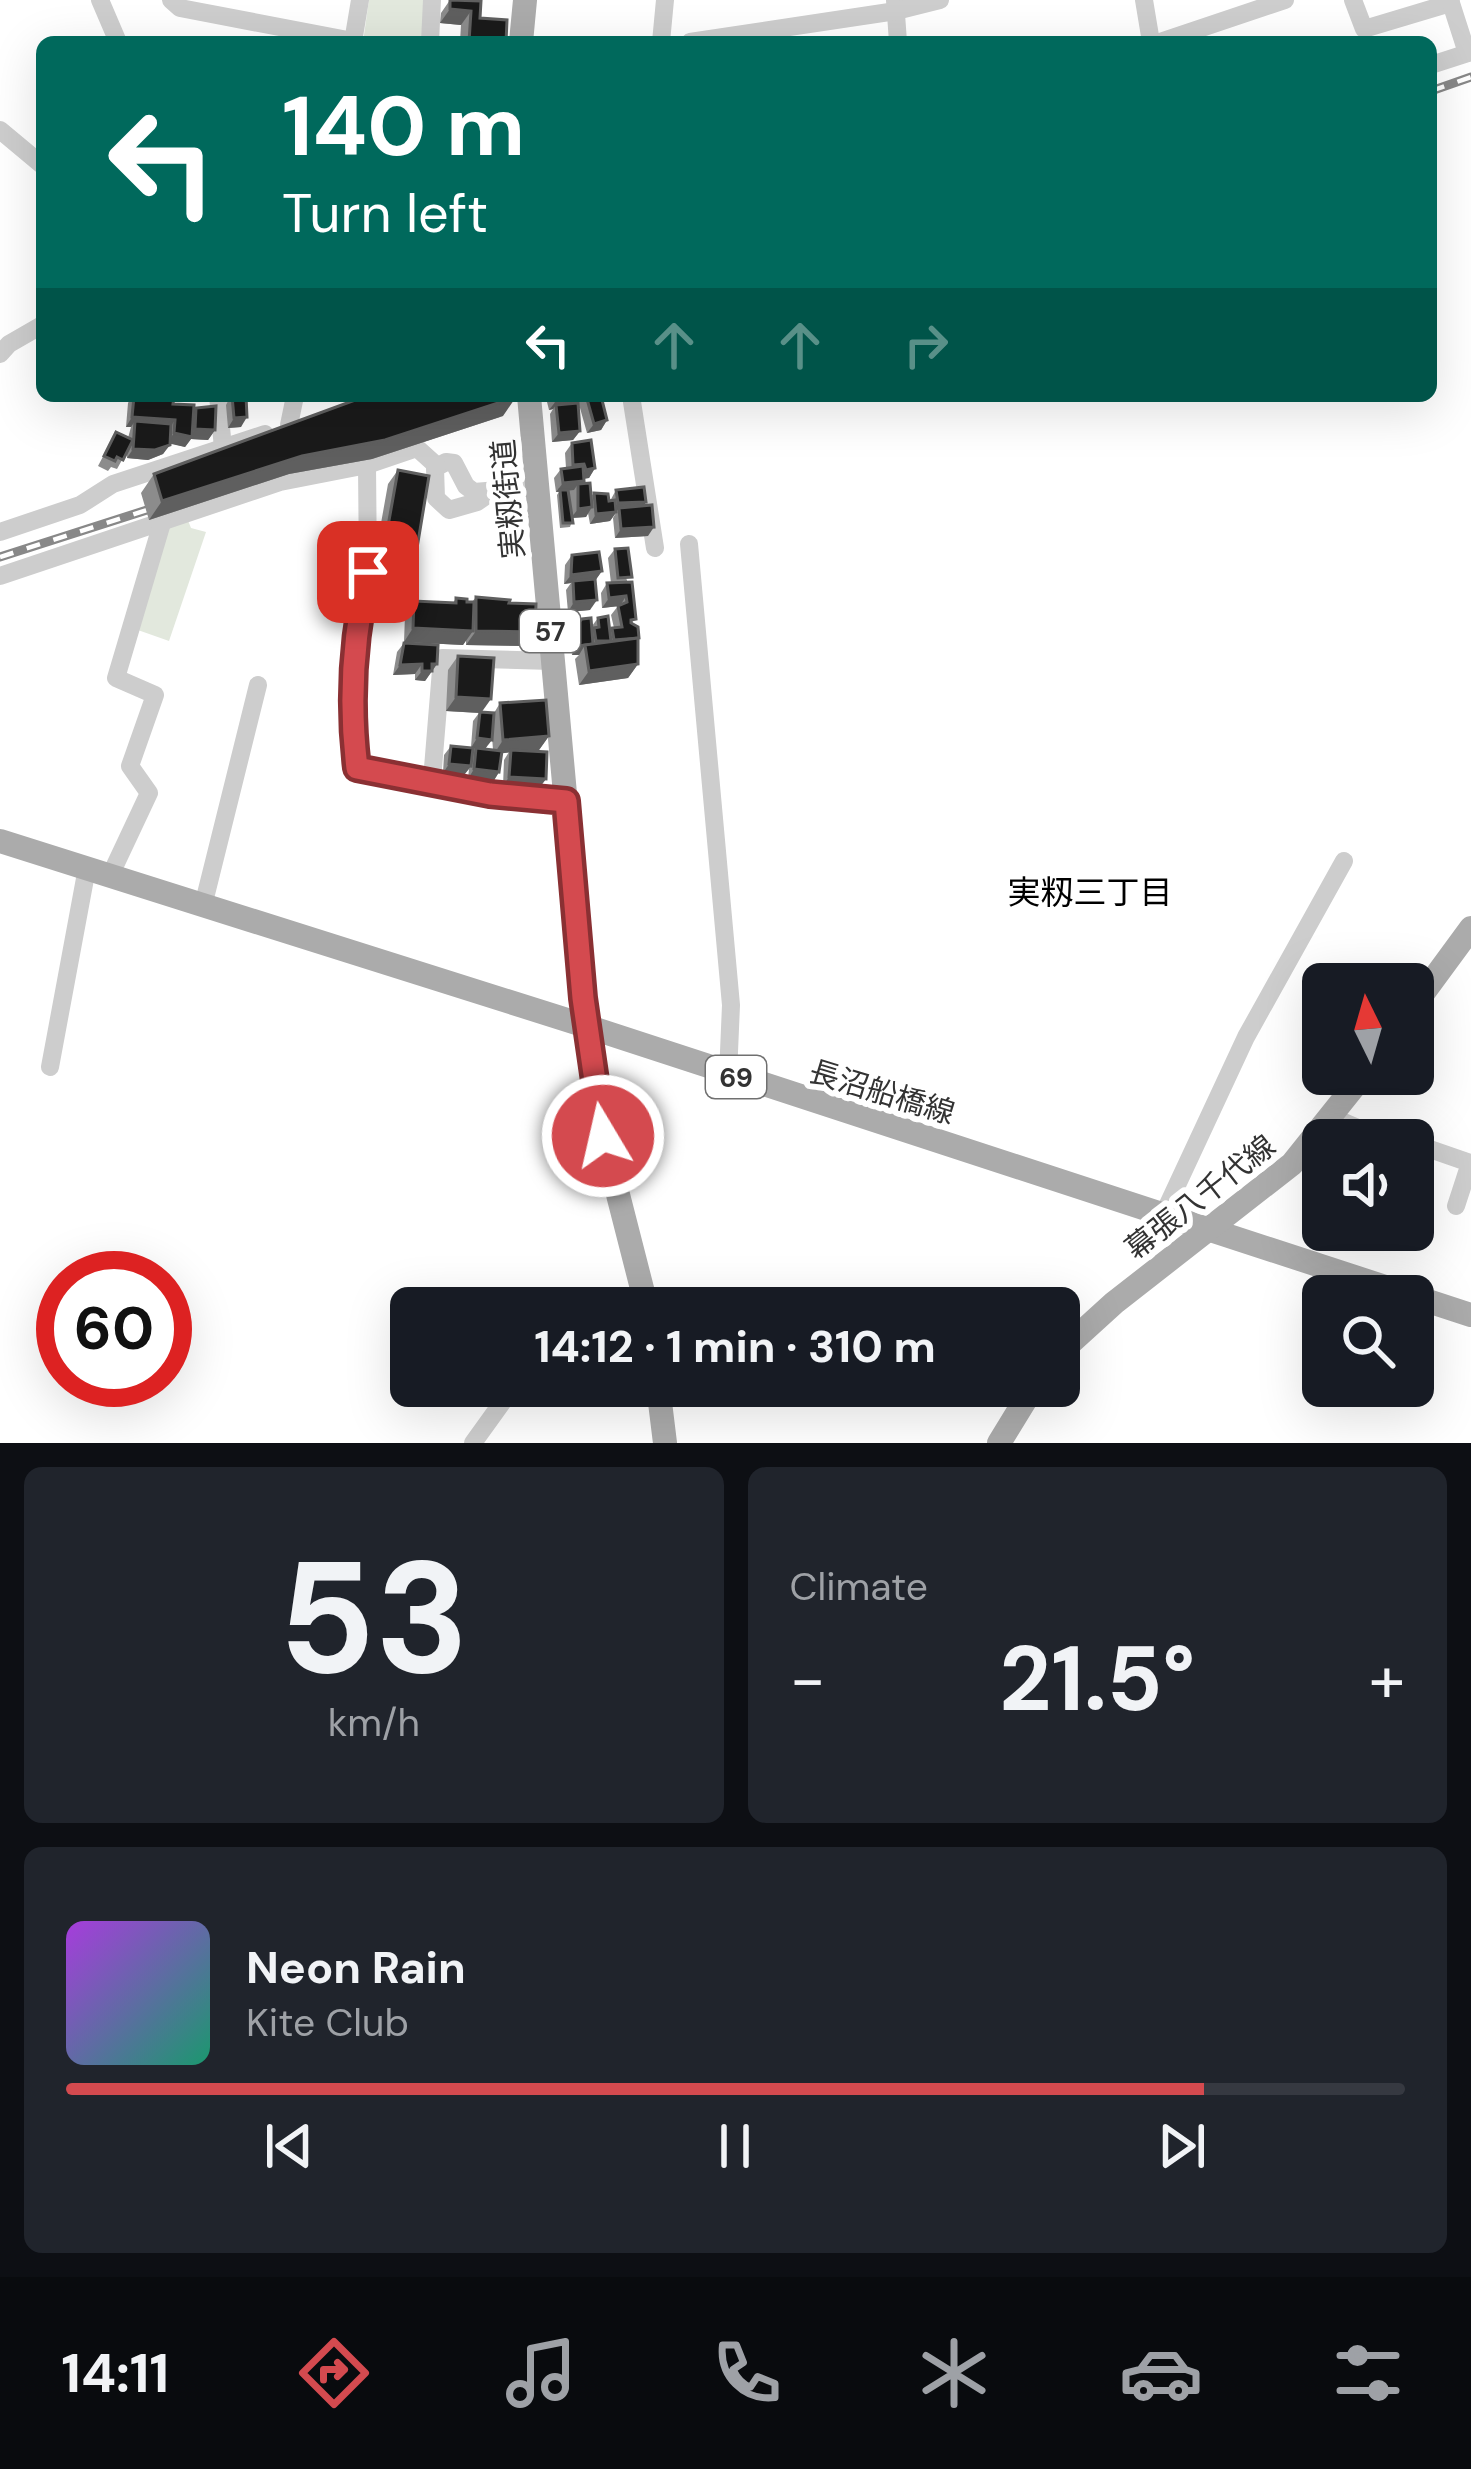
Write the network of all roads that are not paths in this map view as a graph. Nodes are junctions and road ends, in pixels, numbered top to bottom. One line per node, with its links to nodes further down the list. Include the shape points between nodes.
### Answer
1 (100, 0): 14 (street)
2 (171, 0): 15 (street)
3 (359, 0): 16 (street)
4 (432, 0): 17 (street)
5 (525, 0): 18 (main road)
6 (665, 0): 19 (street)
7 (940, 0): 12 (street)
8 (1144, 0): 22 (street)
9 (1286, 0): 13 (street)
10 (1354, 0): 11 (street, via 1364,29)
11 (1450, 2): 24 (street)
12 (895, 6): 20 (street); 21 (street)
13 (1247, 6): 23 (street)
14 (115, 36)
15 (322, 36)
16 (354, 36)
17 (430, 36)
18 (522, 36)
19 (662, 36)
20 (724, 36)
21 (898, 36)
22 (1150, 36)
23 (1174, 36)
24 (1469, 53): 25 (street)
25 (1437, 63)
26 (0, 130): 27 (street)
27 (36, 161)
28 (36, 328): 29 (street)
29 (0, 354)
30 (219, 402): 36 (street)
31 (294, 402): 35 (street)
32 (529, 402): 39 (main road, 実籾街道 / 57)
33 (632, 402): 44 (street)
34 (312, 418): 35 (street)
35 (289, 425): 36 (street)
36 (223, 448): 42 (street)
37 (367, 465): 38 (street, via 418,448); 41 (street, via 280,482); 48 (street, via 368,572 357,620 352,730 357,768)
38 (437, 466): 40 (street, via 454,463 470,489); 40 (street, via 436,498 449,510)
39 (536, 488): 40 (street); 46 (main road, 実籾街道 / 57)
40 (490, 494)
41 (162, 523): 45 (street); 52 (street, via 116,678 154,695 130,766 149,793)
42 (0, 532)
43 (689, 544): 58 (street, via 731,1005)
44 (655, 548)
45 (0, 576)
46 (552, 661): 48 (street, via 442,658); 49 (main road, 実籾街道 / 57)
47 (258, 685): 53 (street)
48 (432, 780): 49 (street)
49 (566, 801): 56 (main road, 実籾街道 / 57)
50 (2, 847): 52 (main road, 長沼船橋線 / 69)
51 (1344, 861): 63 (street, via 1246,1037)
52 (98, 872): 53 (main road, 長沼船橋線 / 69); 57 (street)
53 (203, 906): 56 (main road, 長沼船橋線 / 69)
54 (1471, 928): 55 (main road)
55 (1434, 978)
56 (586, 1026): 58 (main road, 長沼船橋線 / 69); 65 (main road, 実籾街道 / 57, via 603,1136)
57 (50, 1067)
58 (728, 1075): 63 (main road, 長沼船橋線 / 69)
59 (1349, 1095): 60 (main road, 幕張八千代線)
60 (1332, 1118): 64 (main road, 幕張八千代線, via 1292,1164)
61 (1434, 1150): 62 (street, via 1470,1163)
62 (1456, 1206)
63 (1163, 1213): 64 (main road, 長沼船橋線 / 69)
64 (1210, 1228): 66 (main road, 長沼船橋線 / 69); 67 (main road, 幕張八千代線)
65 (642, 1287)
66 (1471, 1315)
67 (1080, 1332)
68 (499, 1407): 71 (street)
69 (661, 1407): 72 (main road)
70 (1021, 1407): 73 (main road)
71 (473, 1443)
72 (665, 1443)
73 (999, 1443)

